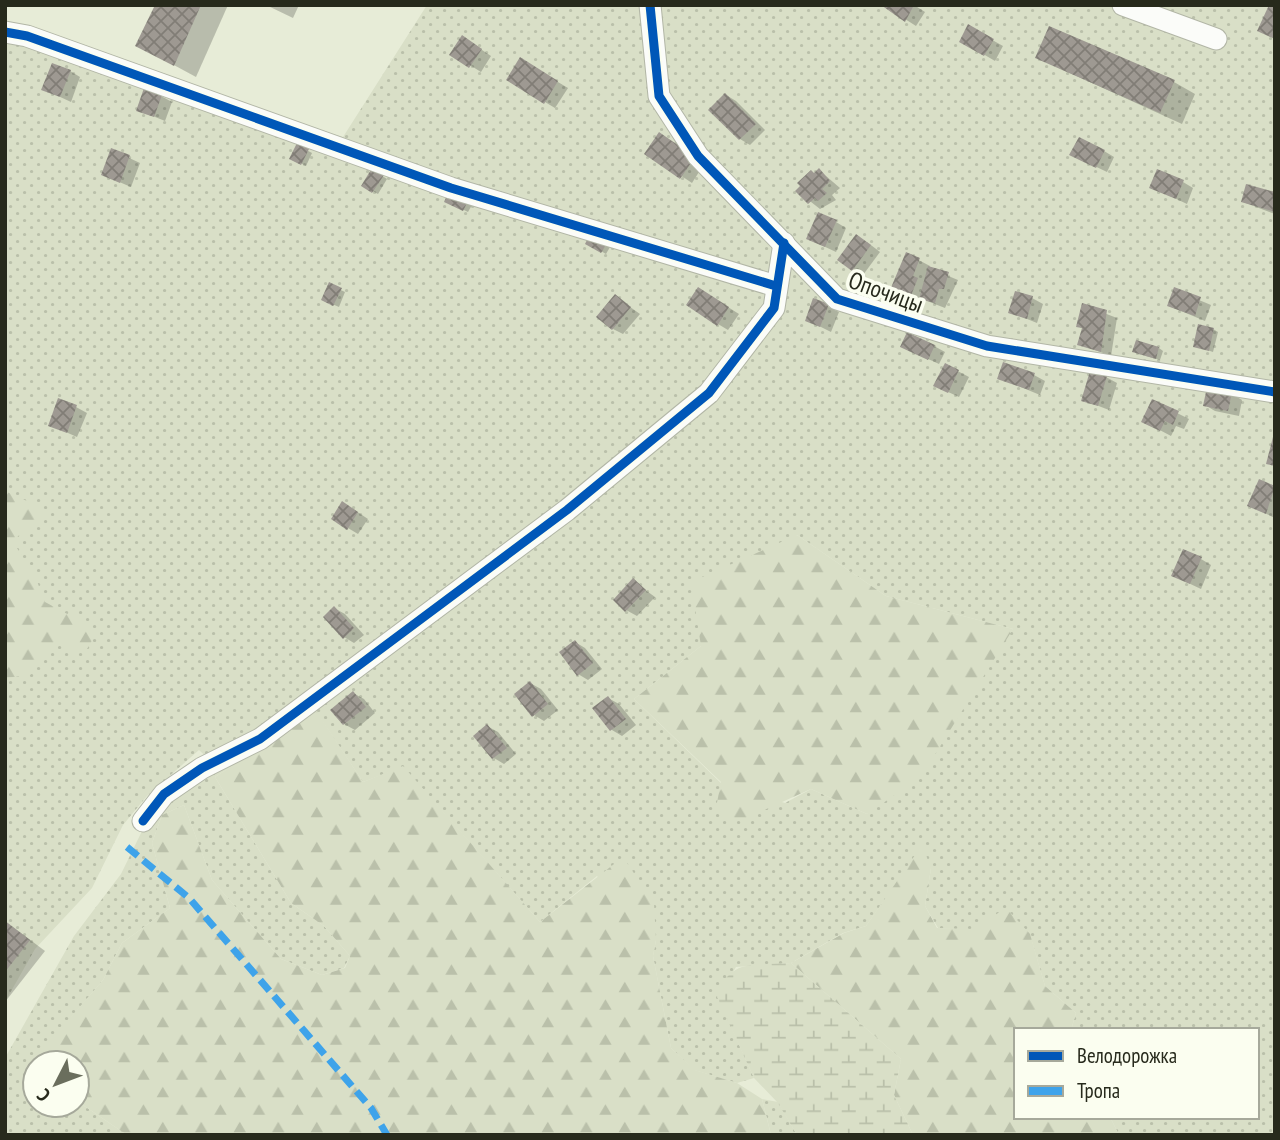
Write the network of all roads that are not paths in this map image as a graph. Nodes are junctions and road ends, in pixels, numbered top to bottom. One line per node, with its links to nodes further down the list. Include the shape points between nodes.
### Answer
1 (650, 5): 5 (street, Опочицы, via 659,96 698,156)
2 (1123, 5): 4 (street)
3 (5, 32): 6 (street, via 451,188)
4 (1216, 39)
5 (784, 243): 6 (street); 7 (street, Опочицы, via 837,299 987,346)
6 (776, 286): 8 (street, via 774,308 709,393 567,510 260,739 202,768 164,794)
7 (1275, 393)
8 (143, 821)

